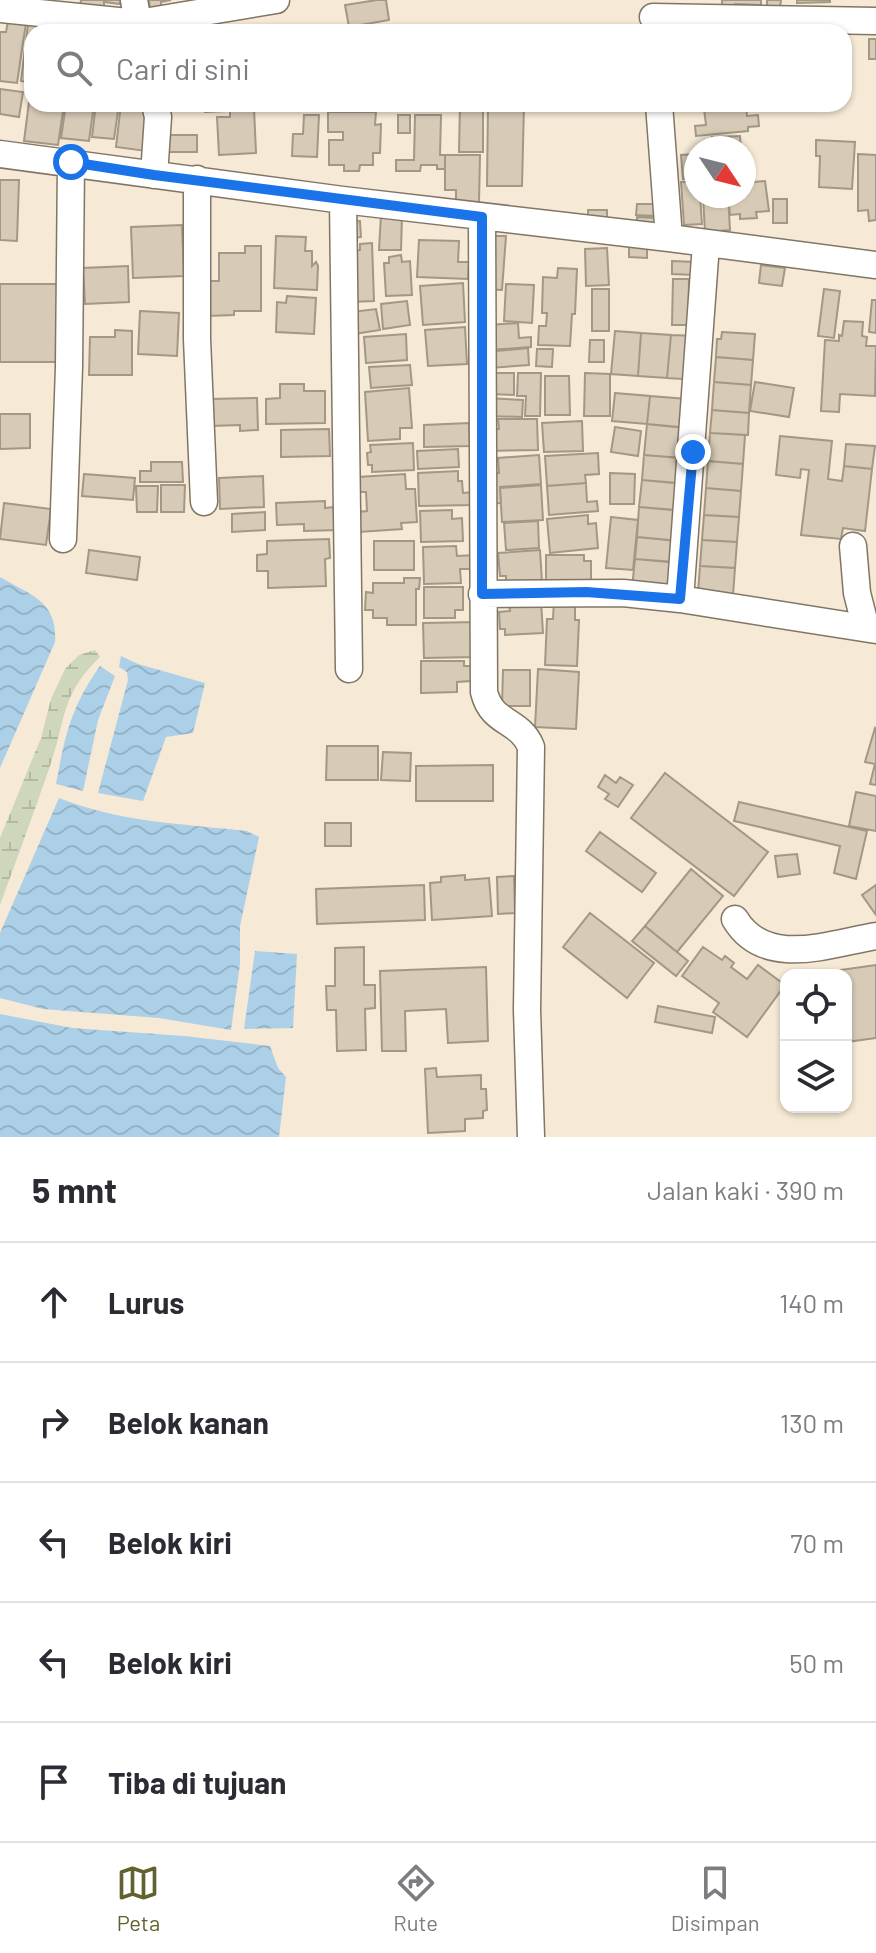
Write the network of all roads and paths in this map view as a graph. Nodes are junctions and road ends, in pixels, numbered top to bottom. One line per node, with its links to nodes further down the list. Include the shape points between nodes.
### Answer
1 (276, 0): 4 (street)
2 (0, 9): 4 (street)
3 (653, 16): 5 (street)
4 (137, 18)
5 (876, 21)
6 (157, 112): 10 (street)
7 (660, 112): 14 (street)
8 (0, 154): 9 (street)
9 (71, 162): 10 (street); 18 (street)
10 (154, 175): 11 (street)
11 (197, 179): 12 (street); 17 (street)
12 (343, 200): 13 (street); 23 (street)
13 (482, 217): 14 (street); 20 (street)
14 (669, 238): 15 (street)
15 (706, 244): 16 (street); 21 (street)
16 (876, 265)
17 (204, 502)
18 (63, 539)
19 (853, 546): 22 (street, via 857,593)
20 (482, 594): 21 (street, via 586,592); 26 (street, via 487,705 527,737 531,747)
21 (680, 599): 22 (street)
22 (871, 629)
23 (349, 669)
24 (735, 919): 25 (street, via 757,943 775,949)
25 (876, 936)
26 (531, 1137)

